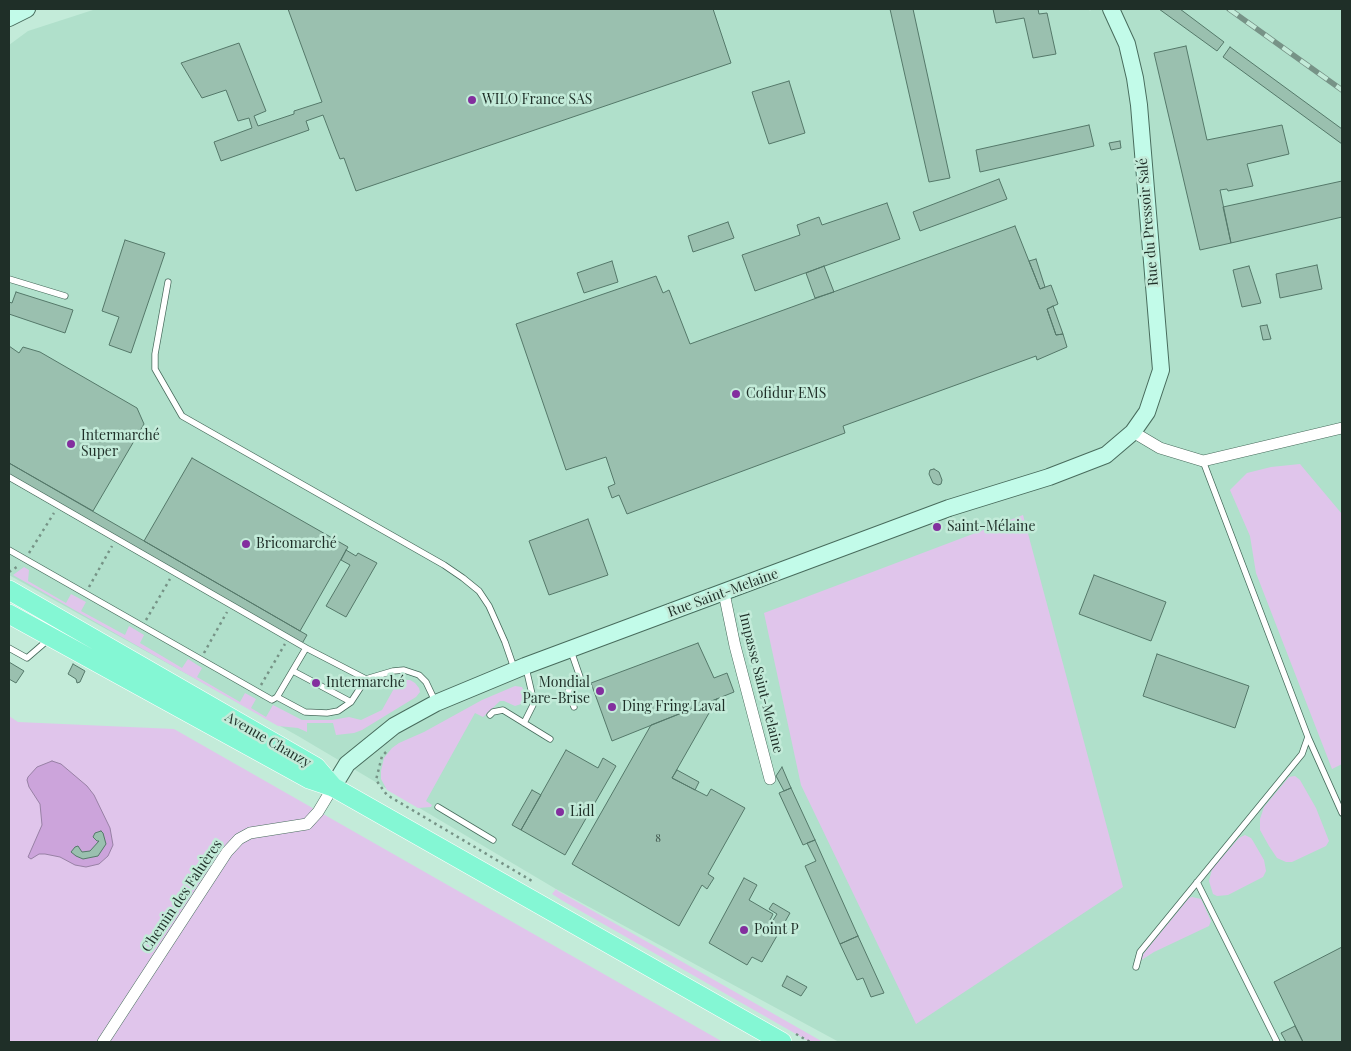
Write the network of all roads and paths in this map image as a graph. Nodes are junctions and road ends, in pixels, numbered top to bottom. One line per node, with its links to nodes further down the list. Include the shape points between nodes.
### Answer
1 (27, 9): 3 (main road)
2 (1111, 9): 8 (main road, Rue du Pressoir Salé, via 1127,44 1139,105 1161,370 1147,412)
3 (9, 18)
4 (9, 279): 6 (lane)
5 (168, 282): 29 (lane, via 155,369 182,416 463,578 489,606)
6 (65, 296)
7 (1342, 428): 9 (street)
8 (1133, 432): 9 (street, via 1160,448); 18 (main road, Rue Saint-Melaine, via 1106,455 1049,477 949,508)
9 (1203, 461): 39 (lane)
10 (9, 477): 11 (lane)
11 (58, 506): 12 (lane); 14 (path)
12 (116, 538): 16 (lane); 19 (path)
13 (9, 550): 14 (lane)
14 (24, 559): 15 (path); 19 (lane)
15 (9, 572)
16 (174, 572): 20 (lane); 22 (path)
17 (9, 590): 43 (main road, Avenue Chanzy, via 316,767)
18 (724, 593): 27 (main road, Rue Saint-Melaine); 42 (street, Impasse Saint-Melaine)
19 (85, 594): 22 (lane)
20 (231, 605): 24 (lane); 28 (path)
21 (9, 614): 23 (main road, Avenue Chanzy)
22 (142, 626): 28 (lane)
23 (50, 637): 25 (lane, via 27,658); 43 (main road, Avenue Chanzy, via 301,775)
24 (288, 637): 26 (lane); 32 (path)
25 (9, 648)
26 (306, 648): 30 (lane); 31 (lane)
27 (570, 649): 29 (main road, Rue Saint-Melaine); 36 (lane, via 580,676 568,691)
28 (200, 659): 32 (lane)
29 (520, 668): 35 (main road, Rue Saint-Melaine); 38 (lane, via 532,694 533,705)
30 (293, 670): 33 (lane); 34 (lane)
31 (366, 679): 34 (lane); 35 (lane, via 393,671 411,672 426,682)
32 (258, 692): 33 (lane, via 272,700)
33 (277, 697): 34 (lane, via 305,712 338,711)
34 (351, 702)
35 (436, 703): 43 (main road, Rue Saint-Melaine, via 394,726 347,764)
36 (574, 707)
37 (490, 715): 38 (lane, via 503,710)
38 (524, 723): 40 (lane)
39 (1308, 737): 45 (lane); 47 (lane, via 1302,754)
40 (550, 739)
41 (389, 748): 48 (path, via 382,756 376,780 387,795)
42 (770, 779)
43 (333, 787): 50 (main road); 51 (street, Chemin des Faluères, via 307,824 250,833 228,852)
44 (438, 807): 46 (lane)
45 (1342, 813)
46 (493, 840)
47 (1198, 882): 49 (lane, via 1140,952); 53 (lane)
48 (536, 884)
49 (1136, 968)
50 (784, 1039): 52 (path)
51 (103, 1042)
52 (810, 1042)
53 (1277, 1042)

